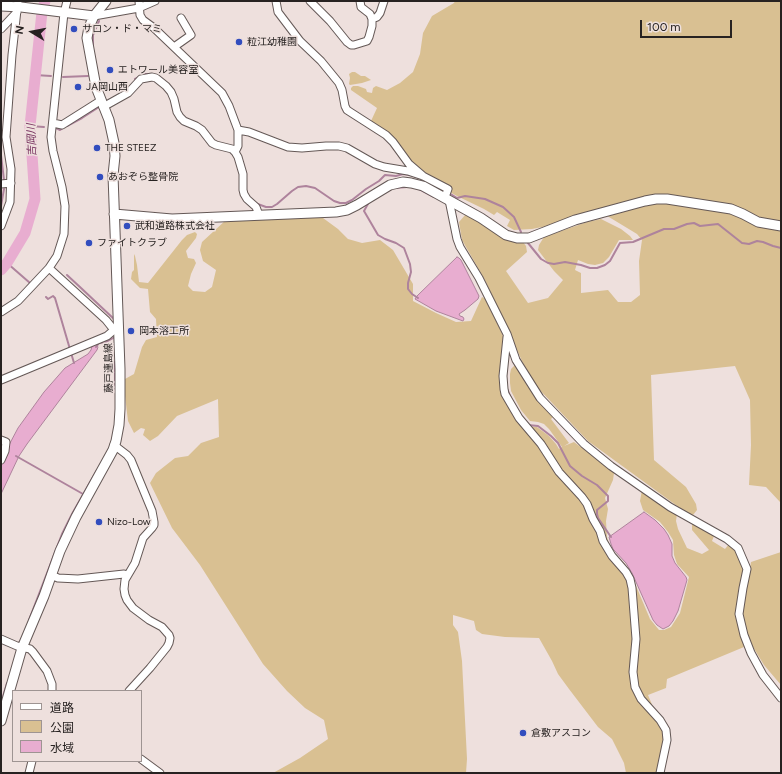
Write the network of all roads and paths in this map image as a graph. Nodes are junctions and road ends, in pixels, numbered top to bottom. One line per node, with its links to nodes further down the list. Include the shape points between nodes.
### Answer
1 (67, 1): 11 (street)
2 (106, 1): 12 (street, 藤戸連島線)
3 (155, 1): 8 (street)
4 (276, 1): 22 (street, via 278,12 300,41 339,83 347,110 386,135 409,164)
5 (310, 1): 14 (street, via 352,45 369,38)
6 (360, 1): 14 (street, via 361,7)
7 (384, 1): 14 (street, via 380,13)
8 (139, 4): 12 (street); 16 (street, via 143,20)
9 (1, 6): 10 (street)
10 (19, 7): 11 (street); 15 (street); 23 (street, via 12,55 6,137)
11 (63, 12): 12 (street); 18 (street)
12 (94, 16): 17 (street, 藤戸連島線, via 87,38 96,87)
13 (181, 18): 16 (street, via 191,35)
14 (372, 19)
15 (1, 29)
16 (174, 46): 19 (street, via 222,93 230,106)
17 (102, 104): 18 (street, via 62,125); 20 (street, via 128,93 141,79 156,78 171,92 177,112 184,121 202,130 216,146); 26 (street, 藤戸連島線, via 114,143)
18 (52, 124): 30 (street, via 51,137 62,187 65,216 60,249)
19 (238, 130): 20 (street, via 239,142); 21 (street, via 288,147 347,148)
20 (236, 150): 27 (street, via 243,174 244,194 256,207)
21 (399, 175): 22 (street, via 408,171); 25 (street, via 411,183); 27 (street, via 390,185 347,210)
22 (423, 176): 25 (street, via 448,189)
23 (11, 183): 24 (street); 28 (street, via 10,202)
24 (1, 184)
25 (447, 195): 29 (street, via 506,235 517,238 530,238 575,220 656,199 731,209 758,222); 33 (street, via 460,247)
26 (114, 214): 27 (street, via 172,218); 32 (street, 藤戸連島線)
27 (258, 216)
28 (1, 226)
29 (781, 226)
30 (49, 268): 31 (street, via 18,301); 32 (street)
31 (1, 312)
32 (116, 330): 34 (street); 36 (street, 藤戸連島線, via 120,409)
33 (507, 334): 44 (street, via 516,360 540,398 584,444 670,507 727,539 738,548 747,568 739,614 744,635 763,675); 50 (street, via 503,376 506,394 519,418 541,444 559,472 587,504 603,541 630,579 636,639 633,672 635,687 641,699 666,730 667,740)
34 (1, 380)
35 (4, 444): 37 (street)
36 (114, 445): 38 (street, 藤戸連島線, via 76,517); 39 (street, via 131,460 154,522 143,538 135,563)
37 (1, 460)
38 (51, 575): 39 (street, via 78,579); 41 (street, 藤戸連島線)
39 (127, 575): 43 (street, via 124,589 130,605 162,627 170,638 167,647)
40 (1, 639): 41 (street)
41 (20, 647): 42 (street, via 33,652 47,671); 45 (street, 藤戸連島線)
42 (52, 690)
43 (129, 690)
44 (781, 698)
45 (1, 721)
46 (142, 760): 49 (street)
47 (32, 762): 48 (street)
48 (29, 773)
49 (160, 773)
50 (660, 773)

